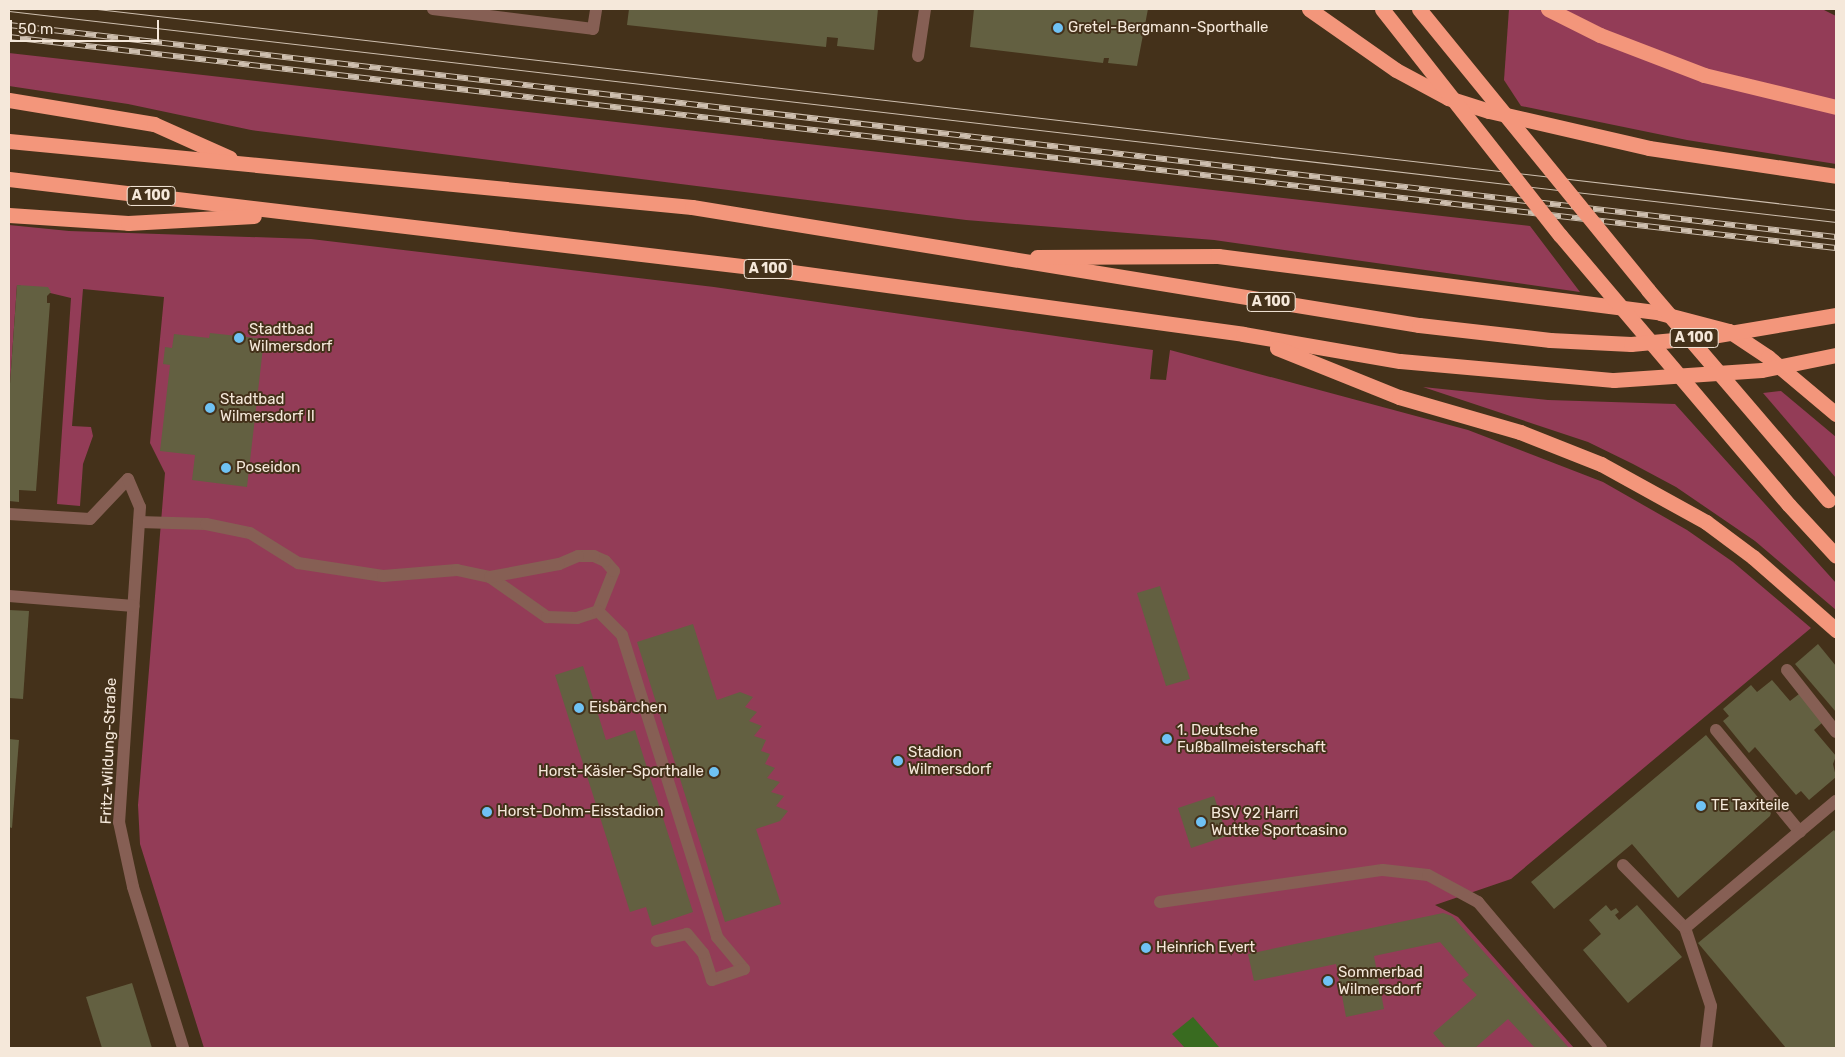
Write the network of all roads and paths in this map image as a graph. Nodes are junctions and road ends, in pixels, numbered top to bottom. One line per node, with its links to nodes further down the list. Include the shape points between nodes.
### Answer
1 (433, 9): 2 (street, via 593,29)
2 (596, 9)
3 (925, 9): 8 (street)
4 (1309, 9): 13 (highway, bridge, via 1396,70 1448,98 1489,111 1649,148)
5 (1382, 9): 25 (highway, bridge, via 1560,235)
6 (1419, 9): 22 (highway, bridge, via 1648,290)
7 (1548, 9): 10 (highway, via 1600,35 1704,75)
8 (918, 56)
9 (9, 100): 12 (highway, via 154,124)
10 (1836, 107)
11 (9, 141): 12 (highway, A 100)
12 (238, 162): 17 (highway, A 100, via 692,208)
13 (1836, 176)
14 (9, 179): 15 (highway, A 100)
15 (292, 213): 16 (highway, via 128,224); 19 (highway, A 100, via 792,272)
16 (9, 215)
17 (993, 257): 18 (highway, A 100, bridge, via 1419,325 1550,340 1631,344 1696,338); 21 (highway, via 1218,256 1293,263 1397,280 1660,313 1729,331 1768,357)
18 (1836, 316)
19 (1243, 334): 20 (highway, A 100, bridge, via 1400,361 1614,380 1762,370); 30 (highway, via 1399,397 1520,432 1601,464 1706,522 1753,557)
20 (1836, 356)
21 (1836, 414)
22 (1832, 505)
23 (9, 514): 24 (street, Fritz-Wildung-Straße, via 90,519 128,479 140,507)
24 (140, 522): 26 (street, via 206,524 241,531 298,563 384,576 457,570); 28 (street, Fritz-Wildung-Straße)
25 (1836, 556)
26 (490, 577): 29 (street, via 547,617 577,618); 29 (street, via 559,564 578,556 594,556 605,561 614,571)
27 (9, 596): 28 (street)
28 (134, 606): 40 (street, Fritz-Wildung-Straße, via 119,822 133,887)
29 (598, 611): 39 (street, via 622,635 717,937 744,969 712,980 703,953 687,934)
30 (1836, 630)
31 (1787, 670): 33 (street)
32 (1716, 730): 35 (street)
33 (1836, 732)
34 (1836, 801): 35 (street)
35 (1800, 832): 38 (street)
36 (1623, 865): 38 (street)
37 (1160, 902): 41 (street, via 1383,870 1428,875 1478,902)
38 (1685, 928): 42 (street, via 1711,1006)
39 (657, 941)
40 (183, 1048)
41 (1601, 1048)
42 (1706, 1048)

